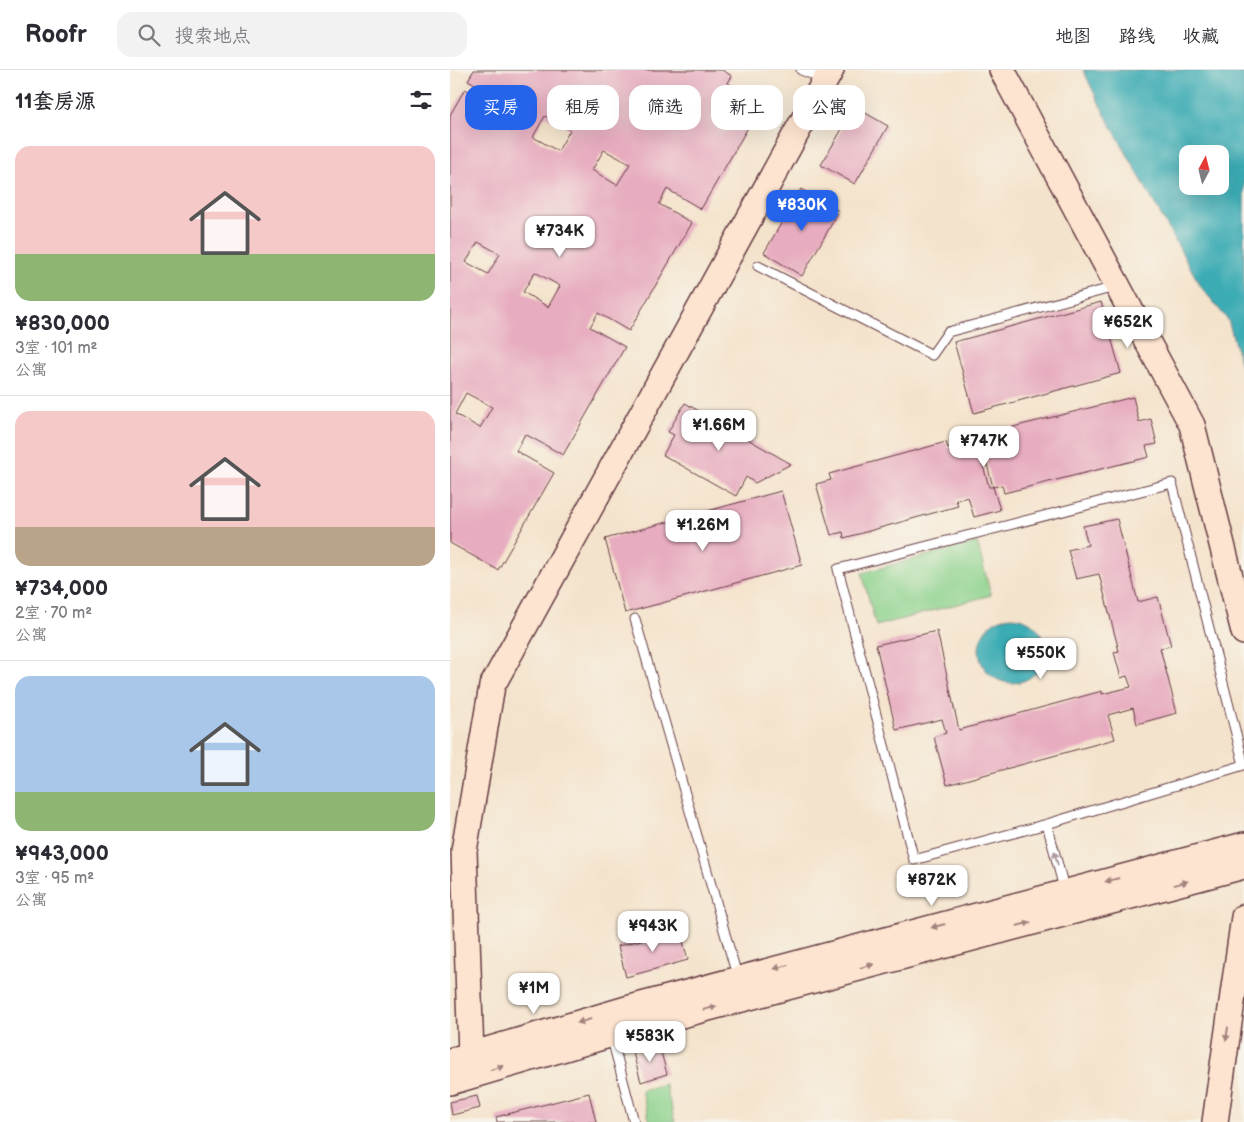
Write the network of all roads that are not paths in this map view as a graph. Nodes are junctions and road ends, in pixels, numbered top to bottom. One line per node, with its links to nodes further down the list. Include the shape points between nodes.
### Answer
1 (801, 70): 3 (lane)
2 (1002, 70): 5 (street)
3 (829, 75): 17 (street, via 492,686 464,851)
4 (758, 266): 5 (lane, via 932,355 948,332)
5 (1118, 286): 7 (street, via 1192,425)
6 (635, 619): 14 (lane)
7 (1244, 632)
8 (1244, 765): 9 (lane); 9 (lane, via 1172,483 838,568 914,860)
9 (1047, 824): 12 (lane, one-way to 9)
10 (1244, 845): 12 (street, one-way to 12)
11 (1244, 866): 15 (street, one-way to 11)
12 (1065, 892): 14 (street, one-way to 14)
13 (1244, 917): 20 (street, one-way to 20)
14 (738, 979): 17 (street, one-way to 17)
15 (611, 1034): 18 (street, one-way to 15); 19 (lane)
16 (1244, 1037): 21 (street)
17 (460, 1058)
18 (450, 1082)
19 (634, 1122)
20 (1215, 1122)
21 (1232, 1122)

